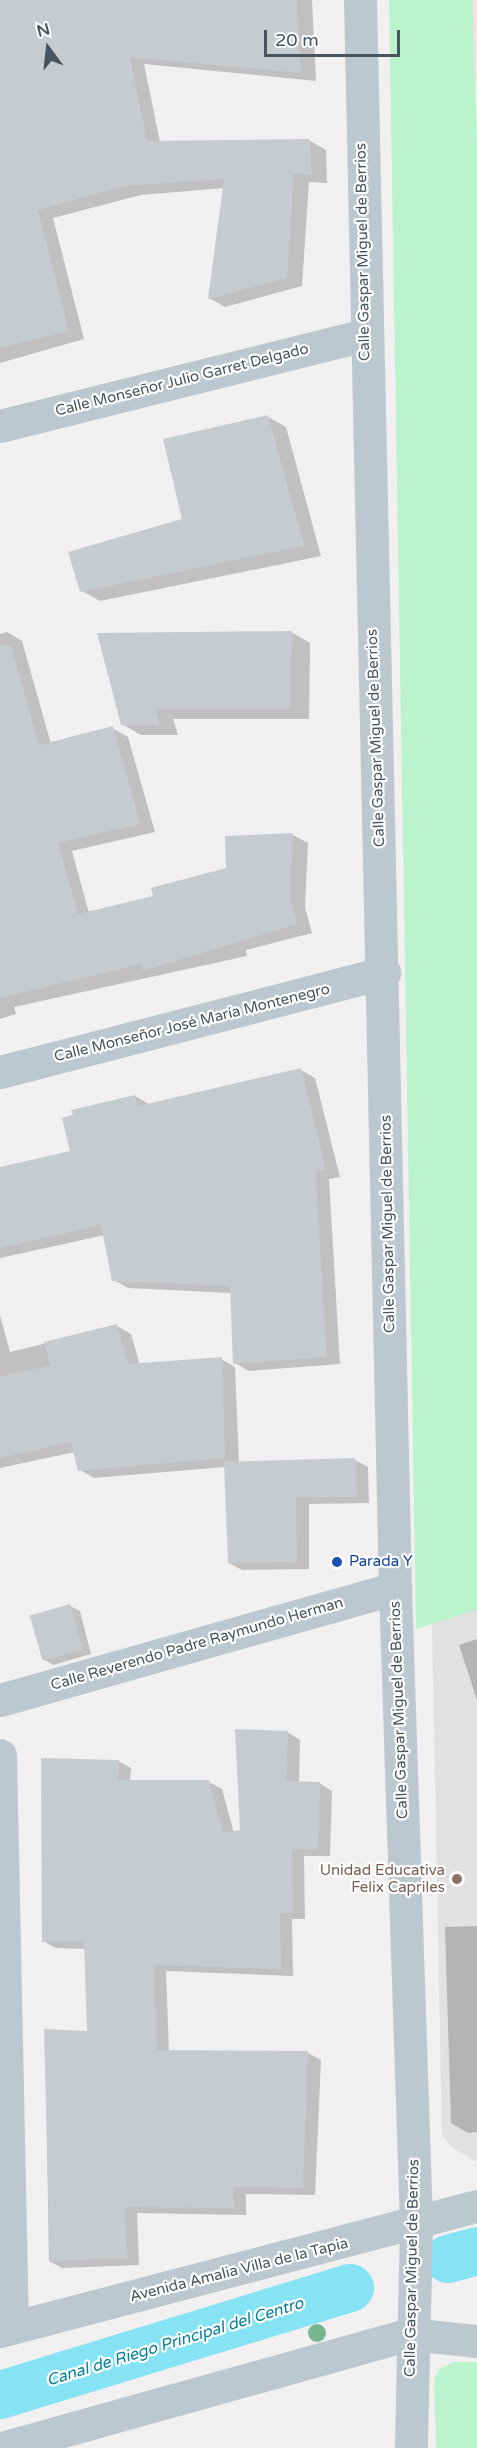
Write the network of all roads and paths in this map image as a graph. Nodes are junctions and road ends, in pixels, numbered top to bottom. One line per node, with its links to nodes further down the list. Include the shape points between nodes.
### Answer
1 (360, 0): 2 (street, Calle Gaspar Miguel de Berrios)
2 (364, 335): 3 (street, Calle Monseñor Julio Garret Delgado); 4 (street, Calle Gaspar Miguel de Berrios)
3 (0, 426)
4 (384, 973): 5 (street, Calle Monseñor José María Montenegro); 6 (street, Calle Gaspar Miguel de Berrios)
5 (0, 1072)
6 (395, 1588): 7 (street, Calle Reverendo Padre Raymundo Herman); 11 (street, Calle Gaspar Miguel de Berrios)
7 (0, 1700)
8 (0, 1755): 9 (street)
9 (5, 2087): 12 (street)
10 (477, 2206): 11 (street, Avenida Amalia Villa de la Tapia)
11 (416, 2224): 12 (street, Avenida Amalia Villa de la Tapia); 13 (street, Calle Gaspar Miguel de Berrios)
12 (6, 2330)
13 (410, 2334): 14 (street); 15 (street); 16 (street, Calle Gaspar Miguel de Berrios)
14 (477, 2341)
15 (9, 2447)
16 (411, 2448)

